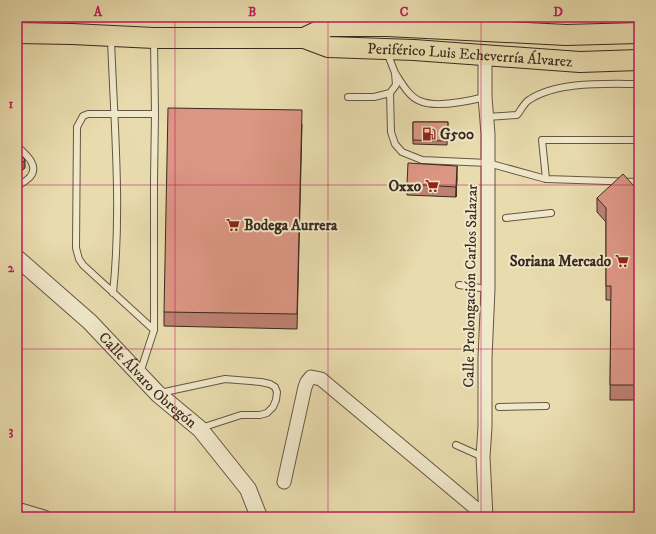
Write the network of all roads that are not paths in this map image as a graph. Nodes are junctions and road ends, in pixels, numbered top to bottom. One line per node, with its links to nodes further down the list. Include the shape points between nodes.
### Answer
1 (392, 22): 2 (main road, Periférico Luis Echeverría Álvarez); 8 (main road, Periférico Luis Echeverría Álvarez, via 329,26); 9 (street, via 385,32)
2 (435, 28): 5 (main road, Periférico Luis Echeverría Álvarez); 10 (main road)
3 (17, 33): 6 (main road, Periférico Luis Echeverría Álvarez)
4 (639, 33): 5 (main road, Periférico Luis Echeverría Álvarez)
5 (566, 35): 10 (main road, via 545,43 482,43)
6 (111, 37): 7 (main road, Periférico Luis Echeverría Álvarez); 18 (lane)
7 (154, 38): 8 (main road, Periférico Luis Echeverría Álvarez); 19 (lane)
8 (304, 38): 9 (main road, Periférico Luis Echeverría Álvarez, via 328,47)
9 (386, 49): 10 (main road, Periférico Luis Echeverría Álvarez); 13 (lane)
10 (459, 52): 11 (main road, Periférico Luis Echeverría Álvarez)
11 (485, 54): 12 (main road, Periférico Luis Echeverría Álvarez, via 580,62); 17 (street, Calle Prolongación Carlos Salazar)
12 (639, 60)
13 (395, 73): 15 (lane, via 396,85); 17 (lane, via 406,90 419,101 464,102)
14 (639, 84): 20 (lane, via 580,85 544,92 527,101 517,115)
15 (390, 94): 16 (lane); 23 (lane, via 391,132 395,144 402,152 422,160)
16 (348, 97)
17 (485, 97): 20 (street, Calle Prolongación Carlos Salazar)
18 (115, 114): 19 (lane); 32 (lane, via 117,195); 32 (lane, via 88,114 83,116 77,127 76,248 83,266)
19 (155, 114): 33 (lane)
20 (486, 117): 23 (street, Calle Prolongación Carlos Salazar)
21 (639, 140): 24 (lane, via 542,140)
22 (17, 146): 26 (lane, via 34,168 26,181)
23 (488, 163): 24 (lane); 31 (street, Calle Prolongación Carlos Salazar)
24 (546, 179): 25 (lane)
25 (639, 182)
26 (17, 185)
27 (551, 213): 28 (lane)
28 (506, 218)
29 (17, 258): 34 (street, Calle Álvaro Obregón, via 90,322)
30 (459, 285): 31 (lane)
31 (488, 289): 40 (street, Calle Prolongación Carlos Salazar)
32 (113, 293): 33 (lane)
33 (154, 330): 34 (lane)
34 (139, 374): 35 (street, Calle Álvaro Obregón)
35 (158, 394): 38 (street, Calle Álvaro Obregón); 38 (lane, via 225,379 261,382 275,387 276,400 266,413 241,415)
36 (546, 406): 37 (lane)
37 (500, 407)
38 (200, 429): 44 (street, Calle Álvaro Obregón, via 248,488)
39 (456, 445): 40 (lane)
40 (483, 457): 45 (street, Calle Prolongación Carlos Salazar)
41 (284, 482): 45 (street, via 305,387 311,377 316,377)
42 (17, 509): 43 (street)
43 (44, 517)
44 (259, 517)
45 (486, 517)

